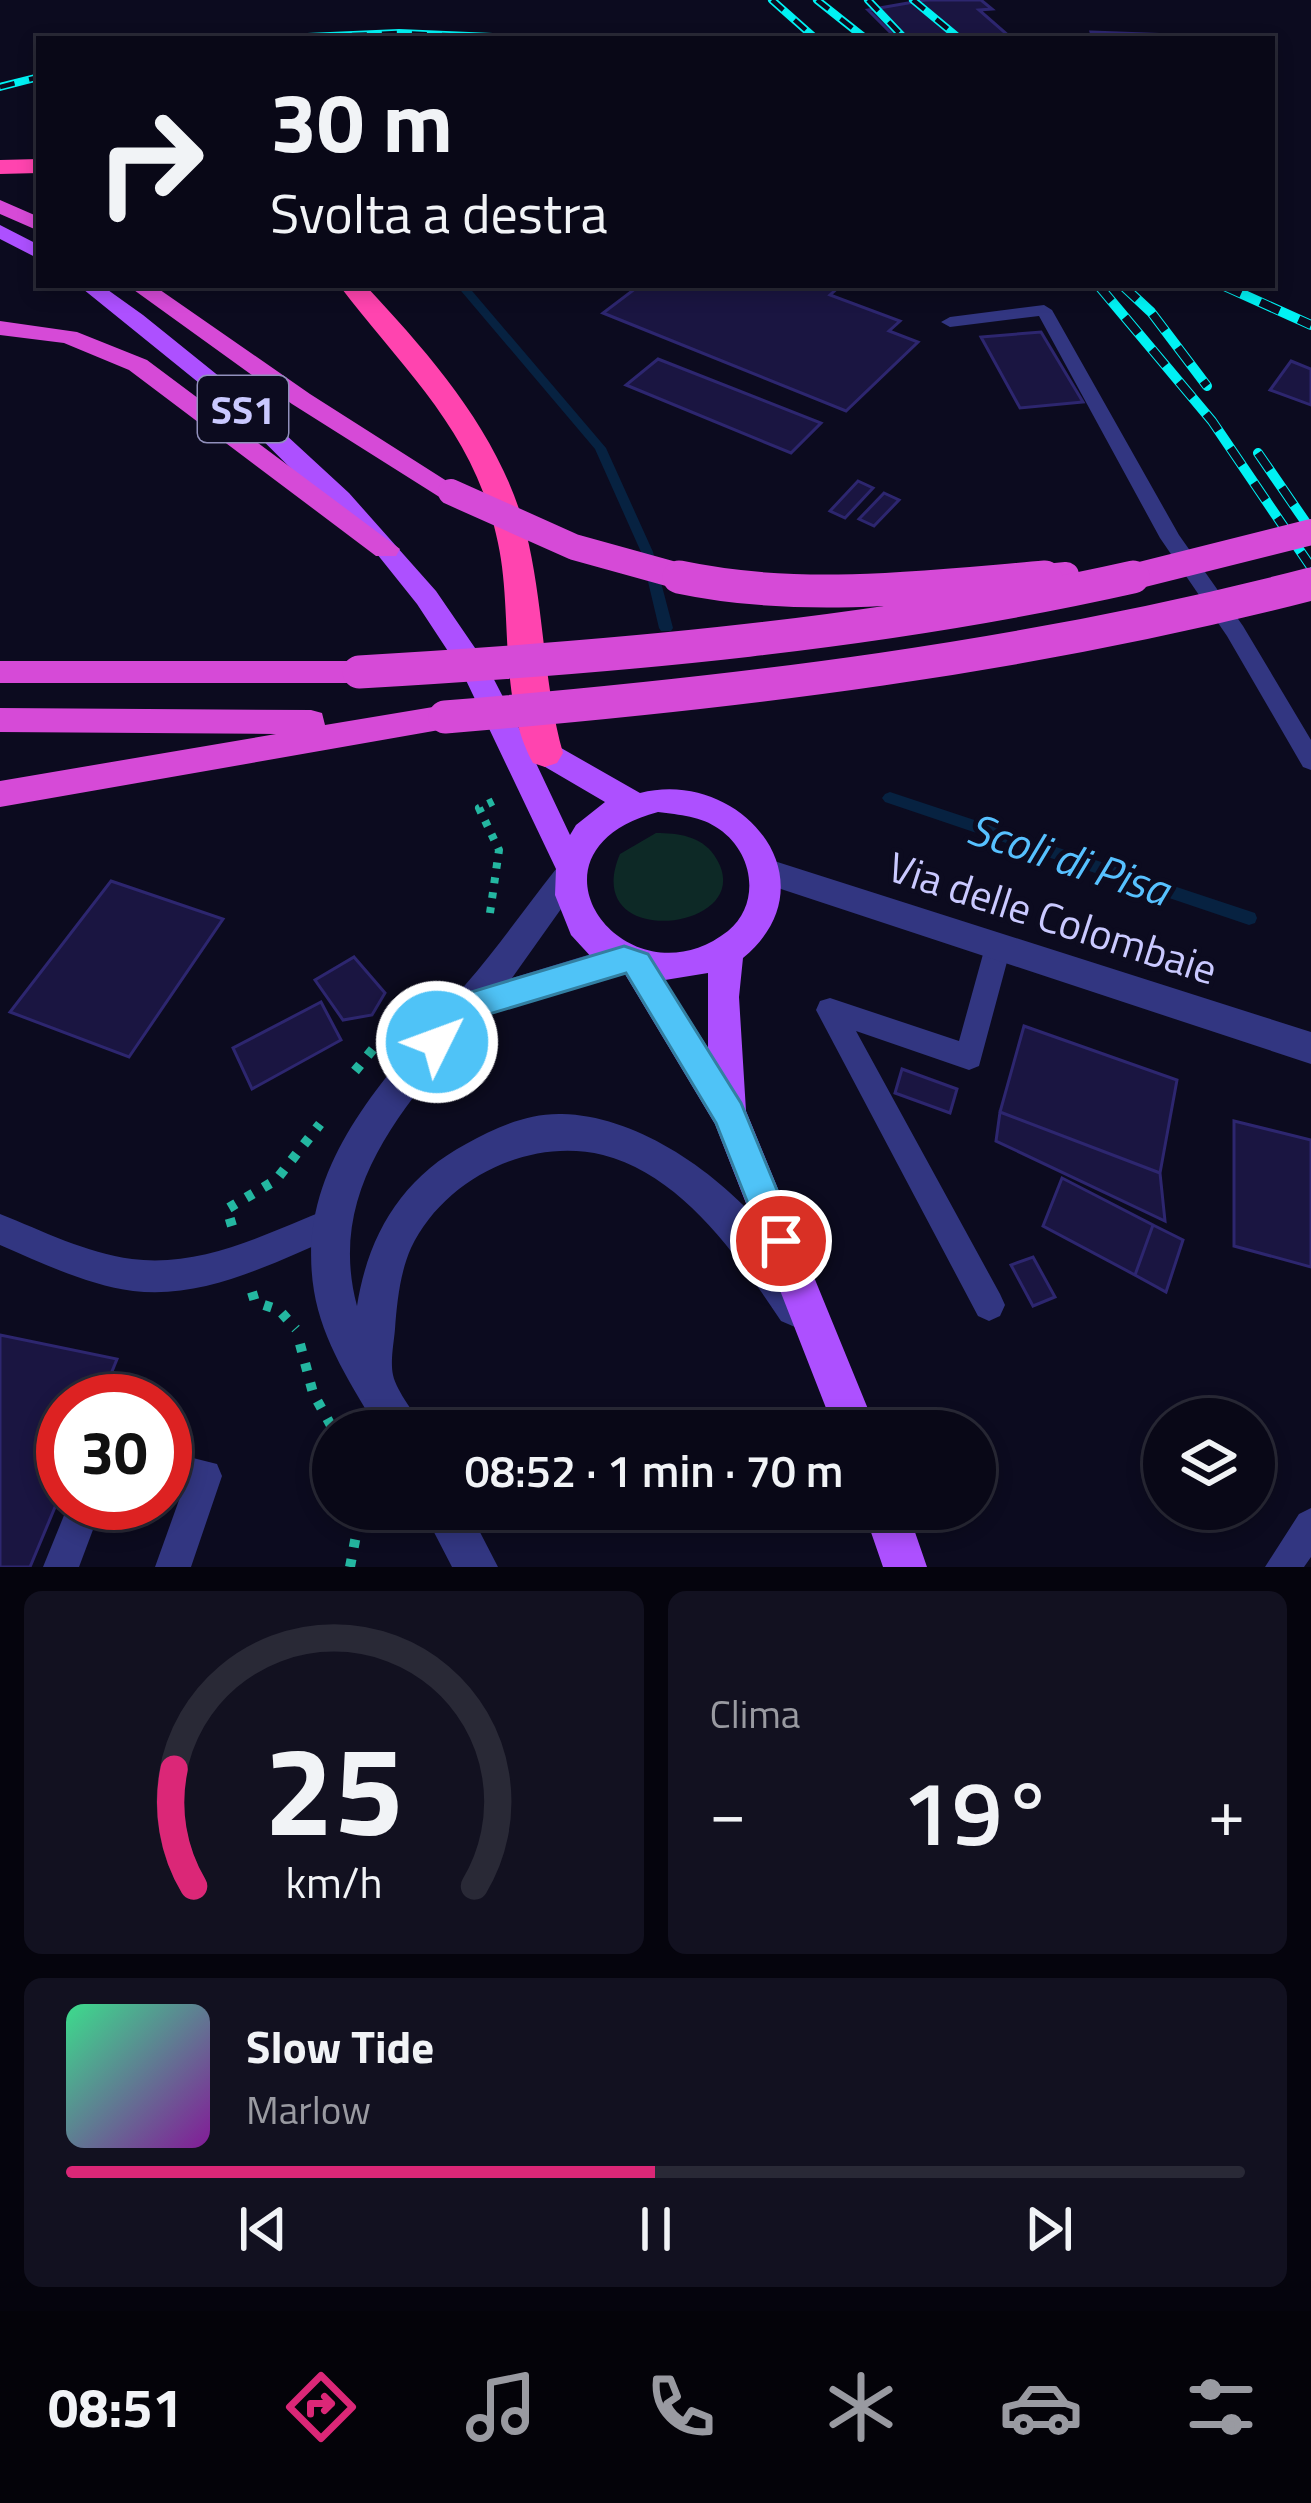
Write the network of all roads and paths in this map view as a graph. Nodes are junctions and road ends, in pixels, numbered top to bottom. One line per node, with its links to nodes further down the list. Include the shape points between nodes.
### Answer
1 (36, 166): 2 (highway)
2 (0, 167)
3 (0, 206): 4 (highway)
4 (36, 224)
5 (0, 231): 6 (main road)
6 (36, 251)
7 (92, 288): 13 (main road, SS1, via 244,410)
8 (142, 288): 14 (highway, bridge, via 451,492 618,562 752,589 849,592)
9 (354, 288): 22 (highway, via 434,382 490,470 514,544 527,681)
10 (950, 322): 23 (lane, via 1044,310 1170,538)
11 (0, 328): 13 (highway, via 69,337 138,365)
12 (1311, 532): 14 (highway, bridge)
13 (386, 549): 21 (main road, SS1, via 459,643)
14 (1193, 564): 18 (highway, bridge, via 916,620 693,649 359,672)
15 (1311, 584): 19 (highway, bridge, via 919,670)
16 (0, 660): 18 (highway)
17 (0, 672): 18 (highway)
18 (118, 674)
19 (445, 717): 20 (highway); 25 (highway)
20 (0, 720)
21 (509, 732): 22 (main road); 24 (main road, SS1)
22 (545, 753): 26 (main road)
23 (1311, 761)
24 (530, 785): 27 (main road, SS1); 29 (path, via 479,808 499,850)
25 (0, 794)
26 (632, 803): 27 (main road, via 583,838); 28 (main road, via 692,801 718,811 743,827)
27 (569, 872): 32 (main road, SS1, via 580,925); 34 (street)
28 (768, 872): 30 (street, Via delle Colombaie); 31 (main road, via 760,917)
29 (484, 924)
30 (998, 947): 35 (street, Via delle Colombaie); 43 (lane, via 969,1057 830,1010)
31 (727, 952): 32 (main road, via 679,967); 38 (main road, SS1)
32 (630, 961): 34 (street); 38 (main road, SS1)
33 (410, 1005): 36 (path)
34 (469, 1006): 40 (street, via 382,1108 344,1175)
35 (1311, 1048)
36 (353, 1074)
37 (327, 1114): 39 (path, via 276,1180)
38 (729, 1114): 44 (main road, SS1)
39 (227, 1209)
40 (328, 1224): 41 (lane, via 206,1273 169,1279 127,1278); 45 (street, via 334,1292)
41 (0, 1229)
42 (255, 1302): 46 (path, via 286,1313)
43 (989, 1305)
44 (832, 1368): 45 (street, via 780,1281 704,1194 635,1146 569,1131 478,1154 412,1209 378,1299); 48 (main road, SS1)
45 (372, 1377): 47 (street)
46 (322, 1410)
47 (390, 1410)
48 (848, 1410)
49 (192, 1473): 50 (lane, via 205,1476)
50 (192, 1513)
51 (1311, 1526): 62 (lane)
52 (75, 1530): 57 (lane)
53 (186, 1530): 58 (lane)
54 (357, 1530): 59 (path)
55 (456, 1530): 60 (street)
56 (892, 1530): 61 (main road)
57 (61, 1567)
58 (173, 1567)
59 (350, 1567)
60 (476, 1567)
61 (905, 1567)
62 (1283, 1567)

